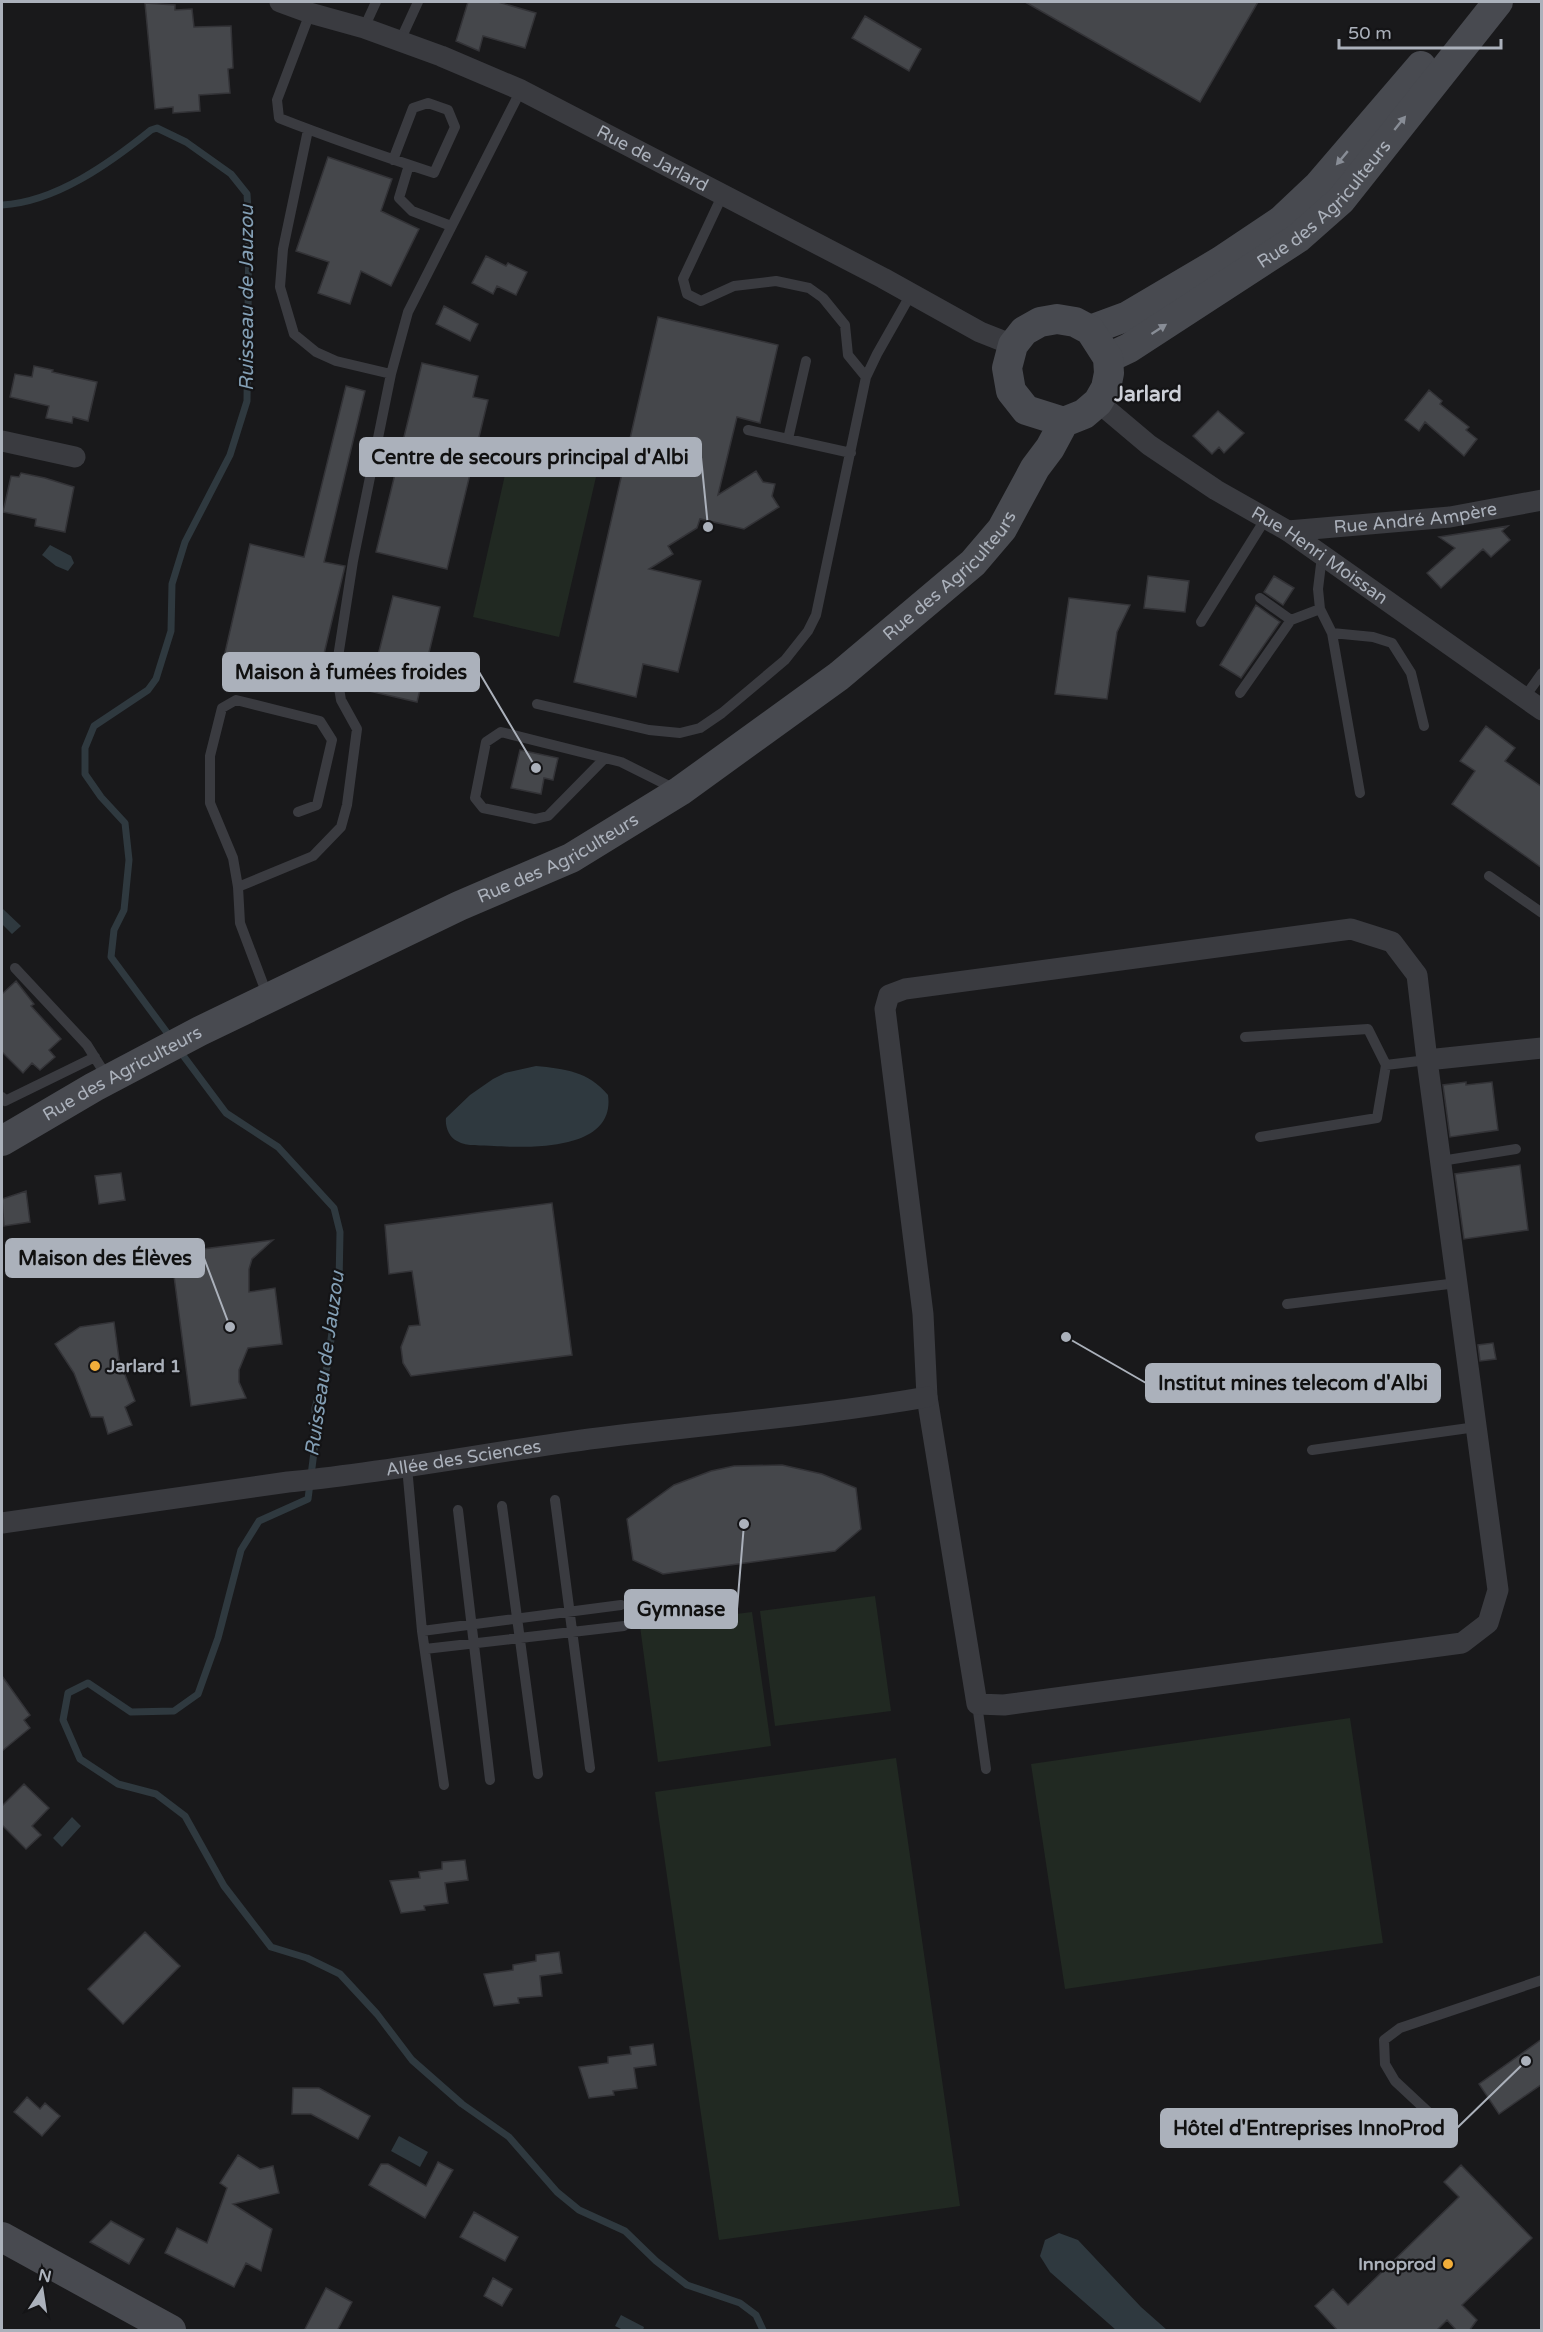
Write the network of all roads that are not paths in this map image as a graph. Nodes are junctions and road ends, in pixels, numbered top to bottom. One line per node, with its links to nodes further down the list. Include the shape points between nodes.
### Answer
1 (280, 2): 6 (street, Rue de Jarlard)
2 (376, 2): 7 (lane)
3 (418, 2): 8 (lane)
4 (1475, 2): 16 (street, Rue des Agriculteurs, one-way to 16, via 1318,186 1282,219 1221,261 1128,316)
5 (1498, 2): 18 (street, Rue des Agriculteurs, one-way to 5, via 1298,238 1341,200)
6 (310, 13): 7 (street, Rue de Jarlard); 10 (lane, via 277,100 279,118)
7 (364, 28): 8 (street, Rue de Jarlard)
8 (400, 41): 9 (street, Rue de Jarlard)
9 (521, 90): 13 (street, Rue de Jarlard); 14 (lane)
10 (308, 130): 11 (lane); 20 (lane, via 283,249 280,287 294,334 316,352 336,361)
11 (393, 160): 12 (lane); 12 (lane, via 413,108 428,103 448,110 455,127 434,173)
12 (409, 165): 14 (lane, via 399,198 412,212)
13 (723, 194): 15 (street, Rue de Jarlard); 21 (lane, via 683,279 687,294 701,301 734,286 776,281 809,288 823,298 845,325 848,355)
14 (451, 226): 20 (lane, via 408,312)
15 (911, 294): 17 (street, Rue de Jarlard, via 980,332); 21 (lane)
16 (1090, 330): 17 (street, via 1057,319 1040,322 1024,331); 18 (street)
17 (1013, 345): 23 (street, via 1007,368 1011,391)
18 (1108, 358): 22 (street, via 1106,388)
19 (806, 360): 26 (lane)
20 (391, 374): 50 (lane, via 353,561 336,670 341,700 357,729 341,827 313,856)
21 (866, 377): 28 (lane)
22 (1098, 402): 24 (street, via 1084,414); 32 (street, Rue Henri Moissan, via 1149,445)
23 (1028, 411): 24 (street); 30 (street, via 1035,443)
24 (1064, 422): 30 (street, Rue des Agriculteurs)
25 (748, 430): 26 (lane)
26 (788, 439): 28 (lane)
27 (2, 441): 29 (street)
28 (851, 453): 42 (lane, via 816,615 785,660 722,713 700,728 680,733 649,730)
29 (75, 457)
30 (1035, 468): 46 (street, Rue des Agriculteurs, via 1002,529 973,563 839,676)
31 (1542, 500): 33 (street, Rue André Ampère, via 1450,517)
32 (1266, 518): 33 (street, Rue Henri Moissan); 38 (lane)
33 (1287, 531): 34 (street, Rue Henri Moissan)
34 (1322, 556): 36 (lane); 43 (street, Rue Henri Moissan)
35 (1260, 598): 37 (lane)
36 (1320, 609): 37 (lane); 39 (lane)
37 (1291, 620): 41 (lane)
38 (1200, 622)
39 (1332, 633): 44 (lane, via 1373,636 1392,643 1411,673); 47 (lane)
40 (1542, 674): 43 (lane)
41 (1240, 693)
42 (537, 704)
43 (1533, 704)
44 (1424, 726)
45 (604, 758): 45 (lane, via 501,732 486,742 475,798 483,808 535,819 548,816); 46 (lane, via 621,762)
46 (680, 791): 53 (street, Rue des Agriculteurs, via 571,858 459,906)
47 (1360, 793)
48 (298, 812): 50 (lane, via 317,805 332,740 320,721 236,700 222,708 210,756 210,803 233,858)
49 (1489, 876): 51 (lane)
50 (238, 887): 53 (lane, via 240,923)
51 (1542, 914)
52 (15, 968): 58 (lane, via 87,1045)
53 (268, 997): 58 (street, Rue des Agriculteurs, via 158,1053)
54 (1245, 1037): 57 (lane, via 1368,1029)
55 (1542, 1048): 56 (street)
56 (1427, 1060): 57 (lane); 63 (street); 66 (street, via 1417,975 1392,942 1351,929 905,989 889,995 885,1010 923,1314)
57 (1386, 1065): 60 (lane, via 1377,1118)
58 (102, 1068): 59 (lane); 61 (street, Rue des Agriculteurs)
59 (2, 1100)
60 (1260, 1137)
61 (2, 1141)
62 (1516, 1149): 63 (lane)
63 (1441, 1161): 64 (street)
64 (1457, 1283): 65 (lane); 67 (street)
65 (1287, 1304)
66 (927, 1398): 69 (street, Allée des Sciences, via 597,1438); 84 (street)
67 (1476, 1427): 68 (lane); 84 (street, via 1498,1590 1488,1623 1462,1643 1004,1705)
68 (1312, 1450)
69 (408, 1467): 73 (street, Allée des Sciences); 79 (lane)
70 (555, 1500): 75 (lane)
71 (502, 1506): 76 (lane)
72 (458, 1510): 77 (lane)
73 (2, 1523)
74 (621, 1605): 75 (lane)
75 (570, 1612): 76 (lane); 80 (lane)
76 (517, 1618): 77 (lane); 81 (lane)
77 (472, 1624): 79 (lane); 82 (lane)
78 (624, 1626): 80 (lane)
79 (422, 1631): 83 (lane)
80 (573, 1632): 81 (lane); 85 (lane)
81 (520, 1638): 82 (lane); 87 (lane)
82 (475, 1643): 83 (lane); 88 (lane)
83 (425, 1649): 89 (lane)
84 (977, 1704): 86 (lane)
85 (590, 1768)
86 (986, 1769)
87 (538, 1774)
88 (490, 1780)
89 (444, 1785)
90 (1542, 1980): 91 (lane, via 1400,2028 1384,2040 1385,2064 1395,2081 1440,2123)
91 (1442, 2143)
92 (2, 2237): 93 (street)
93 (171, 2331)

